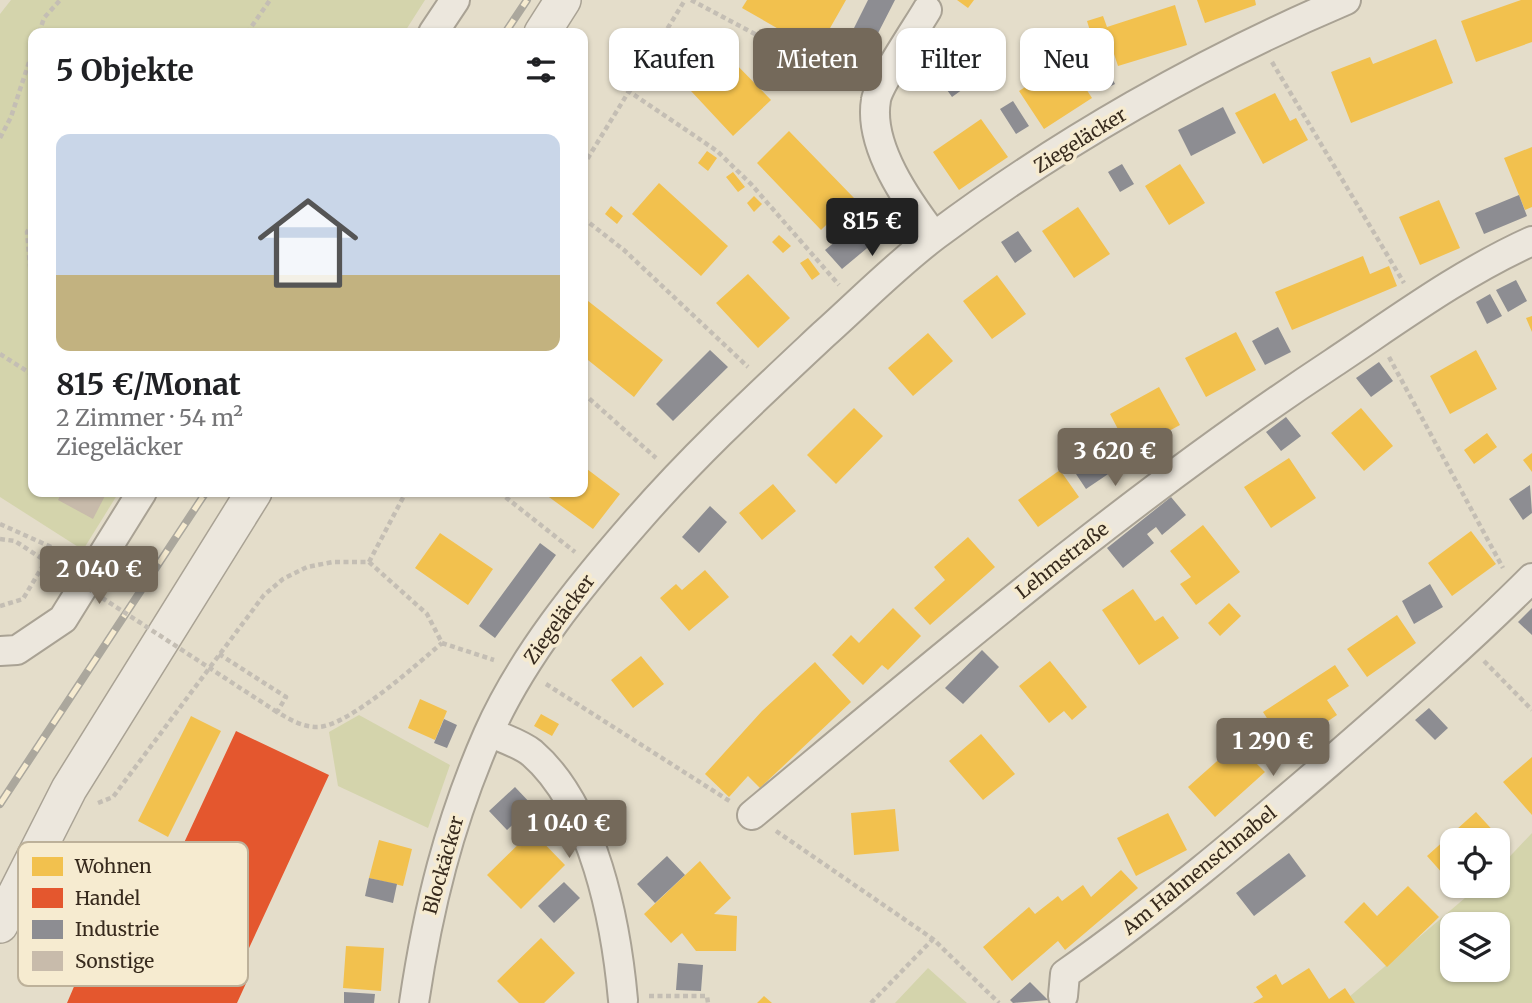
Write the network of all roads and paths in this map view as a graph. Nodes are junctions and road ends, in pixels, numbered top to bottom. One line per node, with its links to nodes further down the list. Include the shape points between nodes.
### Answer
1 (60, 0): 9 (path)
2 (270, 0): 10 (path)
3 (455, 0): 11 (street)
4 (563, 0): 12 (street)
5 (685, 0): 13 (path)
6 (691, 0): 18 (path)
7 (1346, 0): 22 (street, Ziegeläcker, via 1257,38 1146,100)
8 (927, 10): 18 (street)
9 (41, 28)
10 (250, 28)
11 (436, 28)
12 (545, 28)
13 (667, 28)
14 (28, 65): 19 (path)
15 (626, 91): 20 (path)
16 (628, 91): 24 (path, via 717,150)
17 (1292, 94): 25 (path)
18 (876, 98): 22 (street, via 877,127 889,167)
19 (0, 138)
20 (588, 157)
21 (588, 222): 29 (path)
22 (934, 236): 24 (street, Ziegeläcker)
23 (1532, 241): 25 (street, Lehmstraße, via 1486,262)
24 (856, 305): 29 (street, Ziegeläcker)
25 (1417, 305): 26 (street, Lehmstraße)
26 (1376, 334): 40 (path); 53 (street, Lehmstraße, via 1248,419 1105,526 948,650)
27 (0, 354): 28 (path)
28 (28, 372)
29 (768, 386): 31 (street, Ziegeläcker)
30 (588, 397): 31 (path)
31 (676, 476): 39 (street, Ziegeläcker)
32 (139, 497): 44 (street, via 62,619 17,650)
33 (251, 497): 52 (street)
34 (403, 497): 38 (path)
35 (505, 497): 39 (path, Ziegeläcker)
36 (0, 524): 41 (path, via 54,547 23,599)
37 (0, 539): 50 (path, bridge, via 15,541)
38 (369, 562): 42 (path, via 427,614); 45 (path, via 320,565 283,579 247,614)
39 (596, 568): 46 (street, Ziegeläcker)
40 (1524, 586): 43 (street, Am Hahnenschnabel)
41 (0, 606)
42 (442, 643): 46 (path); 50 (path, via 345,718 318,727 296,723)
43 (1466, 643): 49 (path); 58 (street, Am Hahnenschnabel, via 1161,905 1065,974)
44 (0, 651)
45 (219, 654): 50 (path, via 286,697); 52 (path, via 113,797 93,803)
46 (523, 670): 51 (street, Blockäcker)
47 (556, 691): 48 (path)
48 (576, 704)
49 (1532, 710)
50 (277, 712)
51 (489, 732): 59 (street, via 531,752 571,802 597,863 616,932); 60 (street, Blockäcker, via 447,841 427,918)
52 (69, 789): 54 (street)
53 (752, 815)
54 (42, 842)
55 (18, 890): 56 (street)
56 (0, 925)
57 (669, 994): 61 (path, via 707,996)
58 (1063, 996)
59 (623, 1000)
60 (414, 1003)
61 (708, 1003)
62 (871, 1003): 63 (path, via 933,939)
63 (999, 1003)

